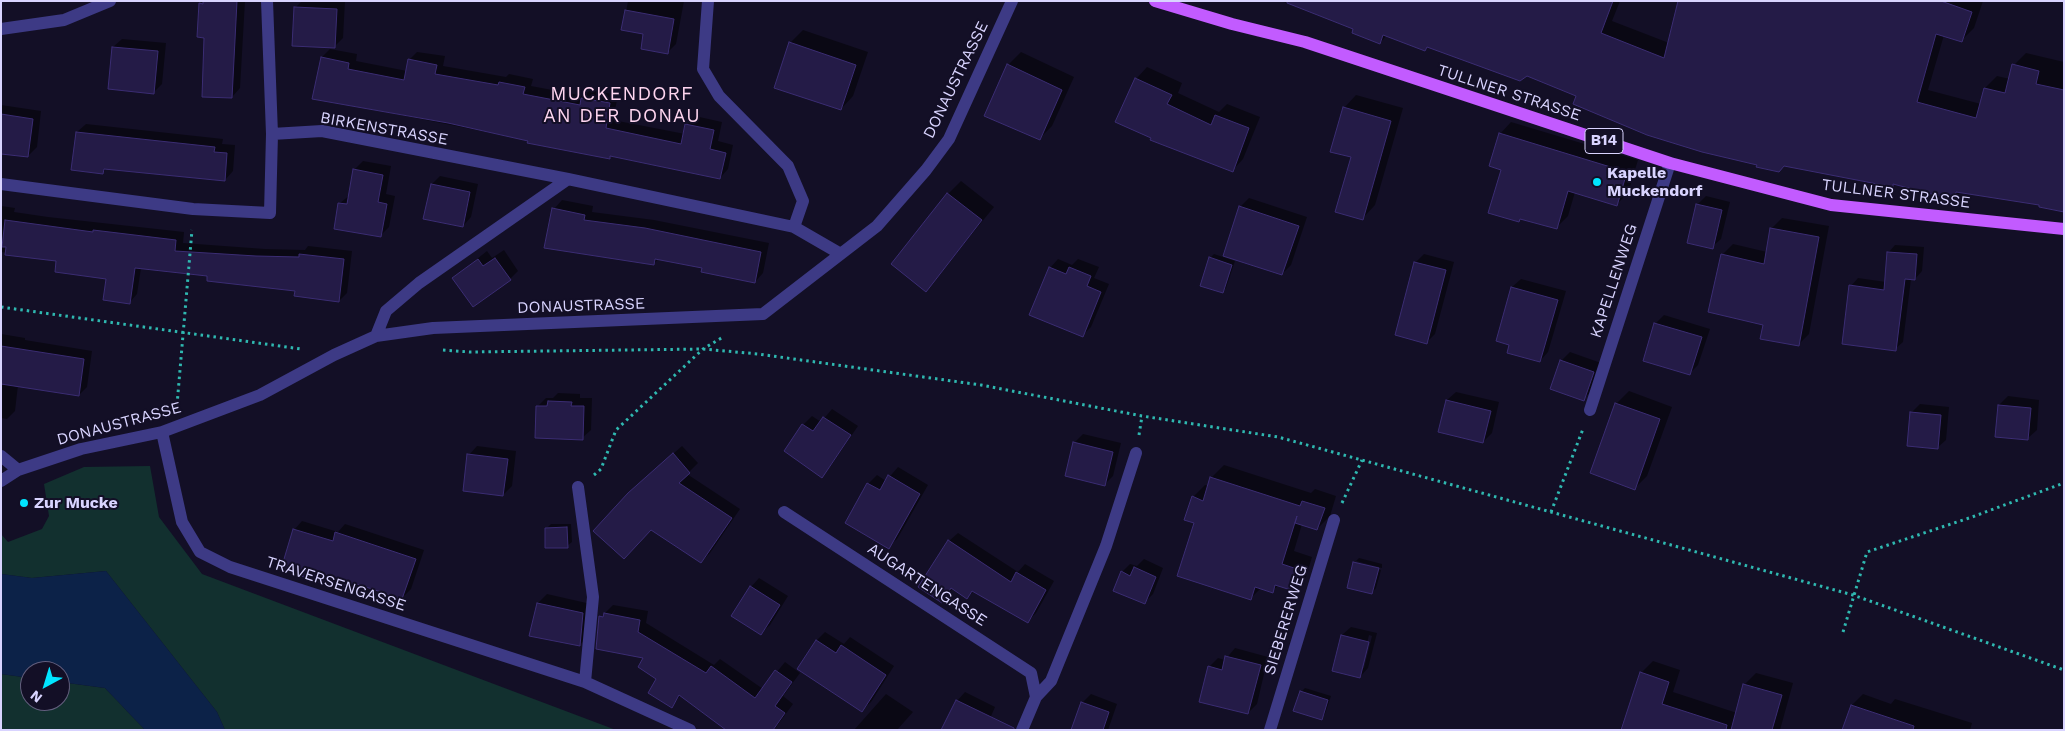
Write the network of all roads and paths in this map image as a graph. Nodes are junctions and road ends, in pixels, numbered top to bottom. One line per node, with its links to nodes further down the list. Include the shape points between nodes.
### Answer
1 (110, 1): 6 (street, via 64,20)
2 (267, 1): 7 (street)
3 (708, 1): 12 (street, via 702,69 719,96 788,166 803,201)
4 (1012, 1): 14 (street, DONAUSTRASSE, via 949,139 877,226)
5 (1155, 1): 8 (main road, TULLNER STRASSE / B14, via 1305,42)
6 (1, 29)
7 (272, 134): 9 (street, BIRKENSTRASSE, via 322,132); 11 (street, via 270,213)
8 (1670, 163): 13 (main road, TULLNER STRASSE / B14, via 1831,205); 22 (street, KAPELLENWEG)
9 (568, 179): 12 (street, BIRKENSTRASSE); 18 (street, via 419,283 386,311)
10 (1, 184): 11 (street)
11 (194, 209): 17 (path)
12 (794, 227): 14 (street, BIRKENSTRASSE)
13 (2064, 229)
14 (839, 253): 18 (street, DONAUSTRASSE, via 763,314 433,328)
15 (1, 308): 17 (path)
16 (729, 333): 19 (path)
17 (181, 334): 21 (path); 23 (path, via 176,400)
18 (376, 336): 21 (street, DONAUSTRASSE)
19 (703, 349): 20 (path); 27 (path, via 981,386 1278,437); 31 (path, via 616,430 601,469)
20 (442, 350)
21 (334, 355): 23 (street, DONAUSTRASSE, via 260,395)
22 (1590, 410): 33 (path)
23 (179, 426): 24 (street, DONAUSTRASSE)
24 (162, 432): 28 (street, DONAUSTRASSE, via 81,449); 38 (street, TRAVERSENGASSE, via 182,522 200,552 230,567)
25 (1136, 453): 39 (street, via 1106,546 1081,609 1051,681)
26 (1, 456): 28 (street)
27 (1362, 460): 33 (path); 34 (path)
28 (18, 470): 29 (street, DONAUSTRASSE)
29 (1, 481)
30 (2064, 482): 35 (path, via 1867,552)
31 (578, 487): 38 (street, via 593,597)
32 (784, 512): 39 (street, AUGARTENGASSE, via 1031,672)
33 (1551, 512): 35 (path)
34 (1334, 520): 42 (street, SIEBERERWEG)
35 (1853, 595): 36 (path); 37 (path)
36 (1843, 632)
37 (2064, 670)
38 (585, 682): 40 (street, TRAVERSENGASSE)
39 (1036, 697): 41 (street)
40 (690, 730)
41 (1022, 730)
42 (1270, 730)

